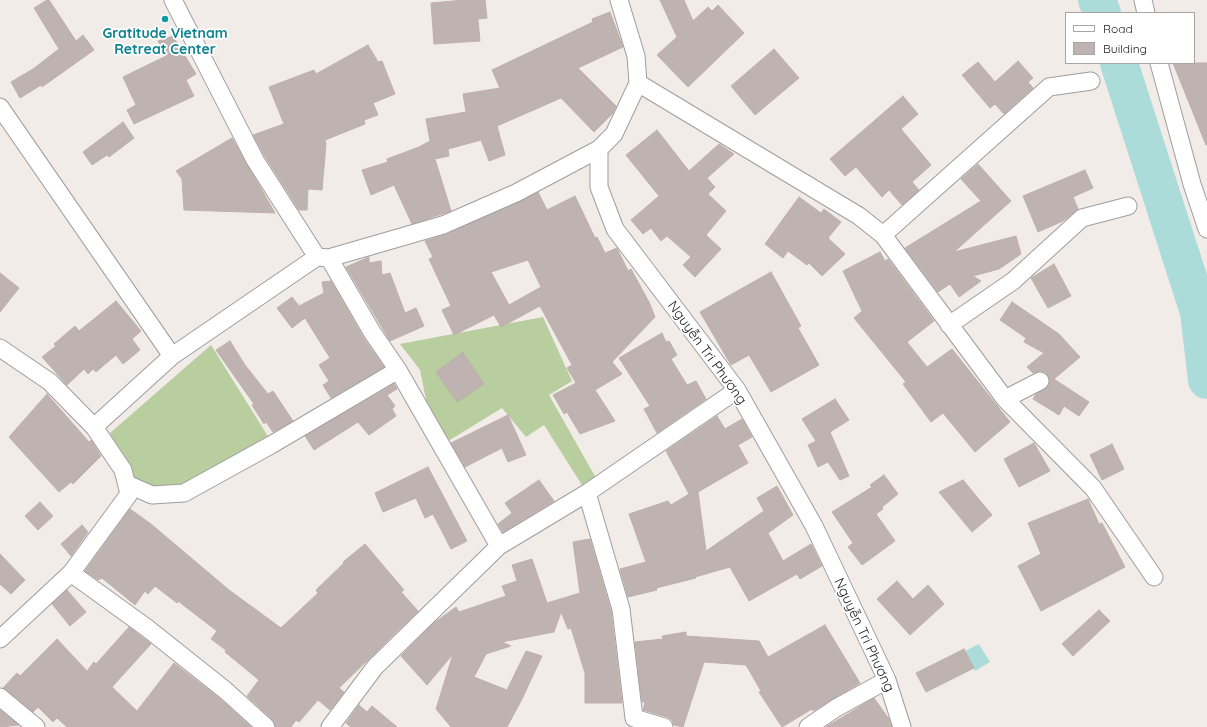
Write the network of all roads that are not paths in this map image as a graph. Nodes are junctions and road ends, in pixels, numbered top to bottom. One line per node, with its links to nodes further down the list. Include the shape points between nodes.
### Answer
1 (173, 0): 13 (street, via 255,160)
2 (619, 0): 7 (street, via 636,56)
3 (1143, 0): 4 (street)
4 (1146, 12)
5 (1159, 64): 11 (street)
6 (1091, 81): 12 (street, via 1049,87)
7 (638, 83): 9 (street, via 614,134); 12 (street, via 859,216)
8 (0, 107): 16 (street)
9 (599, 149): 13 (street, via 516,193 443,225); 19 (street, Nguyễn Tri Phương, via 599,187 615,229)
10 (1128, 206): 14 (street, via 1082,218 1013,281)
11 (1207, 230)
12 (883, 235): 14 (street)
13 (323, 258): 16 (street); 17 (street)
14 (949, 324): 20 (street)
15 (0, 348): 21 (street, via 50,382)
16 (172, 356): 21 (street)
17 (398, 370): 22 (street, via 184,493 152,495); 24 (street)
18 (1040, 381): 20 (street)
19 (737, 390): 23 (street); 28 (street, Nguyễn Tri Phương, via 814,526)
20 (1005, 399): 26 (street, via 1093,488)
21 (94, 427): 22 (street, via 123,470)
22 (127, 484): 25 (street, via 129,494)
23 (587, 493): 24 (street); 33 (street, via 620,609 634,718)
24 (499, 546): 32 (street, via 375,668)
25 (71, 573): 27 (street); 31 (street, via 147,628 225,690)
26 (1154, 577)
27 (0, 639)
28 (887, 680): 34 (street, via 836,708); 35 (street, Nguyễn Tri Phương)
29 (0, 697): 30 (street)
30 (36, 727)
31 (266, 727)
32 (330, 727)
33 (664, 727)
34 (808, 727)
35 (902, 727)

